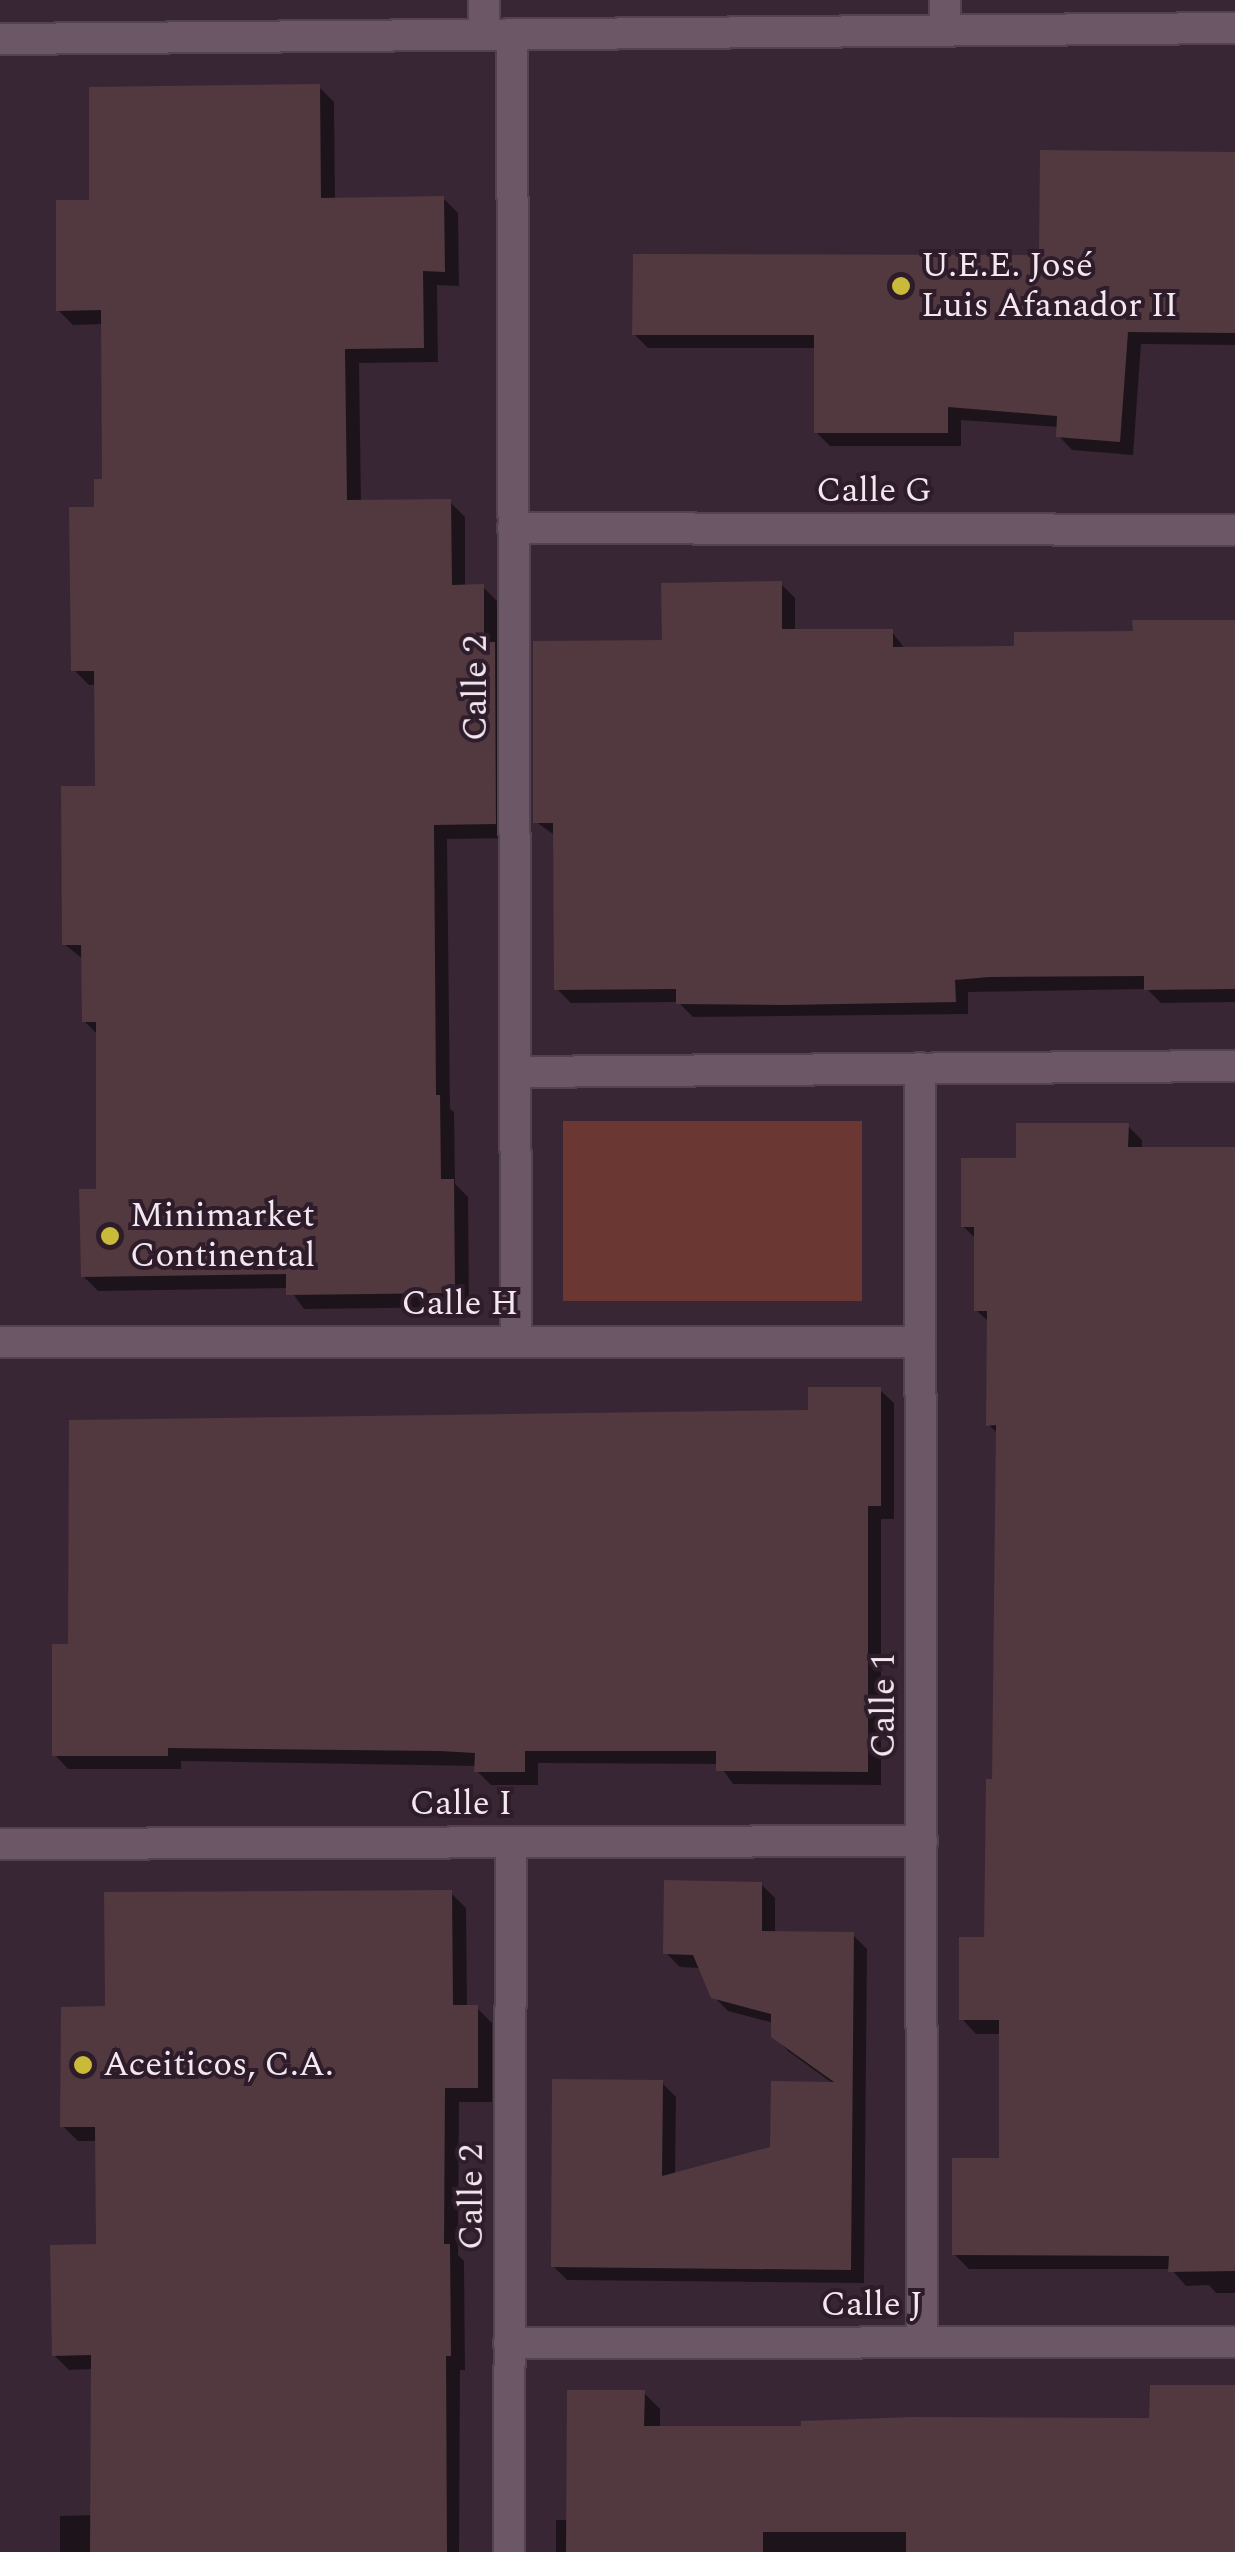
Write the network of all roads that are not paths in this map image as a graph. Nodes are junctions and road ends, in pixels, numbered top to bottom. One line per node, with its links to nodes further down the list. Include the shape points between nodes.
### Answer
1 (484, 0): 4 (street, Calle 2)
2 (945, 15): 3 (street); 4 (street)
3 (1235, 28)
4 (498, 34): 5 (street); 6 (street, Calle 2)
5 (0, 38)
6 (514, 528): 7 (street, Calle G); 10 (street, Calle 2)
7 (1235, 530)
8 (1235, 1066): 9 (street)
9 (920, 1068): 10 (street); 13 (street, Calle 1)
10 (515, 1072): 11 (street, Calle 2)
11 (516, 1341): 12 (street, Calle H); 13 (street, Calle H)
12 (0, 1342)
13 (920, 1342): 14 (street, Calle 1)
14 (922, 1841): 15 (street, Calle I); 17 (street, Calle 1)
15 (511, 1842): 16 (street, Calle I); 19 (street, Calle 2)
16 (0, 1844)
17 (922, 2342): 18 (street, Calle J); 19 (street, Calle J)
18 (1235, 2342)
19 (509, 2343): 20 (street, Calle 2)
20 (509, 2552)

